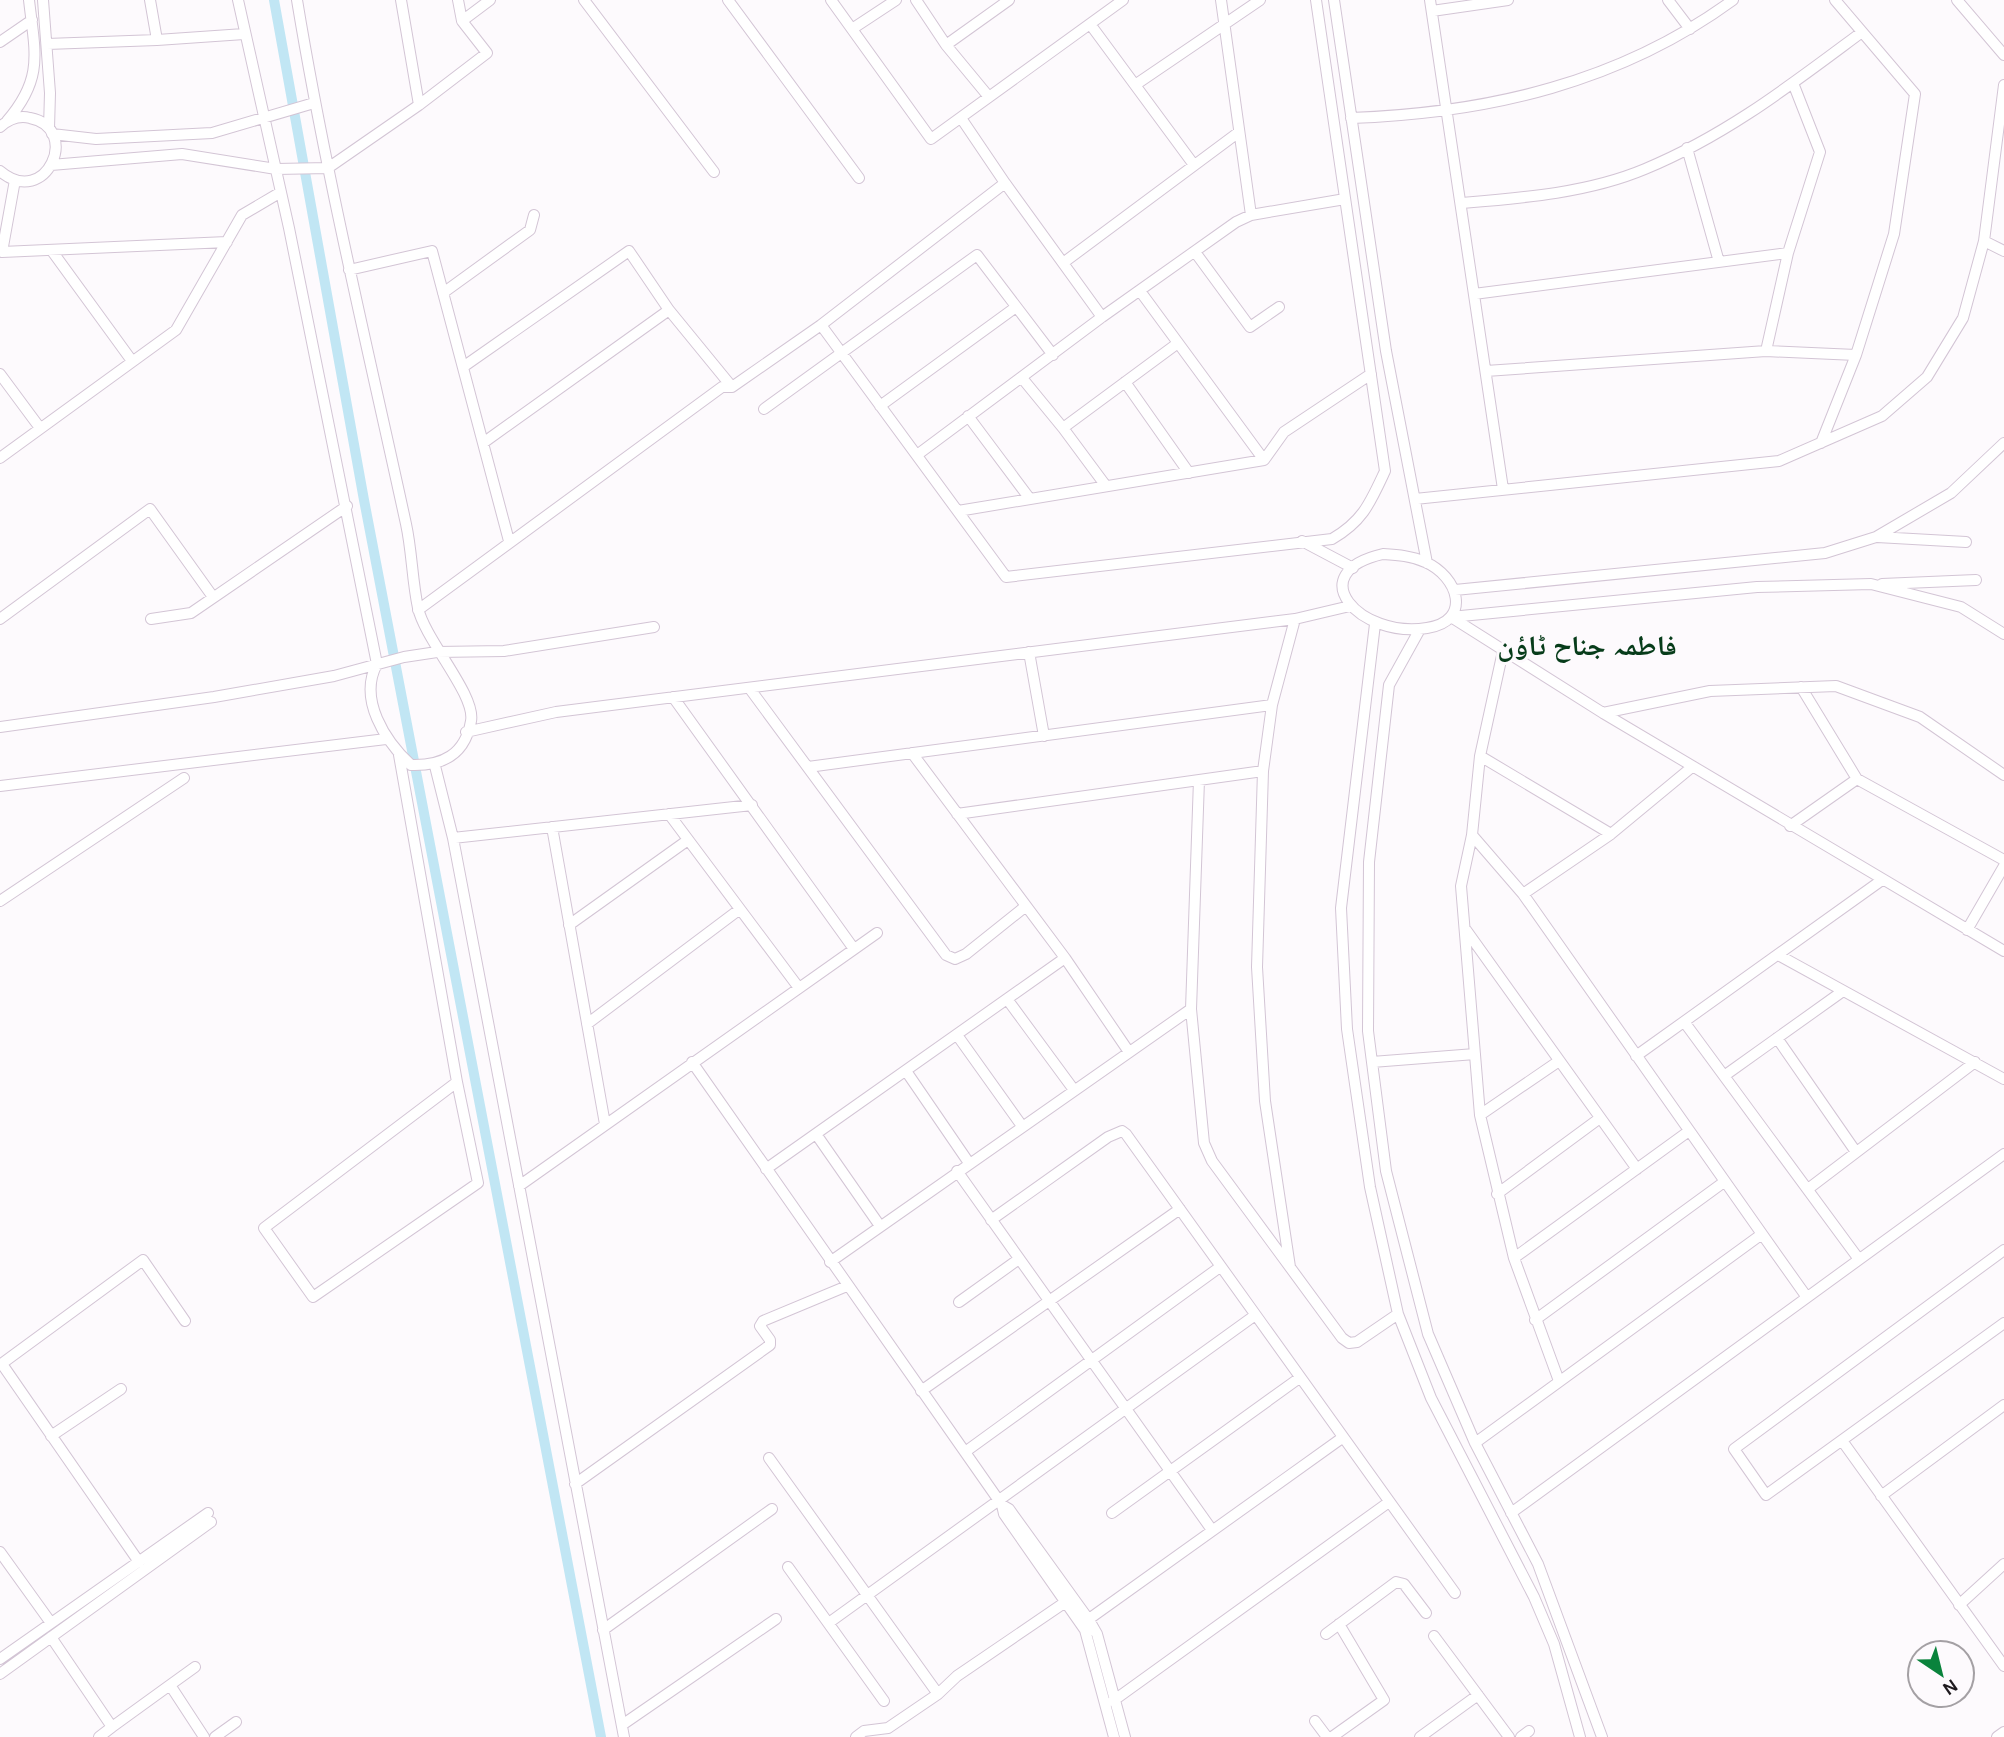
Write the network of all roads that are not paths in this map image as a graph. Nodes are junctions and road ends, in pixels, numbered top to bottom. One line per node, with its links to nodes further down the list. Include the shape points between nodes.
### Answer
1 (29, 0): 27 (street)
2 (43, 0): 37 (street)
3 (150, 0): 35 (street)
4 (238, 0): 34 (street)
5 (297, 0): 44 (street)
6 (401, 0): 45 (street)
7 (457, 0): 28 (street)
8 (490, 0): 28 (street)
9 (584, 0): 58 (street)
10 (728, 0): 60 (street)
11 (831, 0): 31 (street)
12 (896, 0): 31 (street)
13 (916, 0): 38 (street)
14 (1009, 0): 38 (street)
15 (1123, 0): 29 (street)
16 (1220, 0): 30 (street)
17 (1260, 0): 30 (street)
18 (1316, 0): 63 (street)
19 (1334, 0): 48 (street)
20 (1430, 0): 26 (street)
21 (1508, 0): 26 (street)
22 (1668, 0): 32 (street)
23 (1733, 0): 32 (street)
24 (1835, 0): 33 (street)
25 (1957, 0): 39 (street)
26 (1432, 11): 46 (street)
27 (32, 20): 36 (street); 50 (street, via 37,63 25,100)
28 (462, 21): 45 (street, via 487,53)
29 (1090, 24): 41 (street); 43 (street)
30 (1224, 24): 41 (street); 52 (street)
31 (852, 29): 47 (street, via 931,139)
32 (1690, 29): 46 (street, via 1578,82)
33 (1862, 32): 40 (street); 89 (street, via 1915,94 1894,234)
34 (244, 34): 35 (street); 49 (street)
35 (157, 40): 37 (street)
36 (0, 42)
37 (47, 44): 51 (street)
38 (946, 45): 43 (street)
39 (2004, 55)
40 (1794, 83): 53 (street, via 1752,114); 72 (street, via 1820,152)
41 (1135, 85): 55 (street)
42 (2004, 85): 67 (street)
43 (989, 97): 47 (street)
44 (314, 103): 49 (street); 56 (street)
45 (419, 105): 56 (street)
46 (1447, 110): 48 (street); 64 (street)
47 (961, 118): 61 (street)
48 (1351, 118): 113 (street, via 1386,351)
49 (265, 119): 51 (street, via 212,133 96,139); 57 (street)
50 (3, 124): 51 (street, via 19,117 32,118)
51 (50, 131): 54 (street, via 56,153)
52 (1239, 132): 55 (street); 66 (street)
53 (1687, 148): 64 (street, via 1644,170 1550,195); 74 (street)
54 (51, 165): 57 (street, via 181,154); 59 (street, via 36,179)
55 (1194, 165): 75 (street)
56 (328, 168): 57 (street); 76 (street)
57 (276, 169): 62 (street)
58 (714, 172)
59 (5, 176): 73 (street)
60 (859, 178)
61 (1005, 183): 75 (street); 84 (street)
62 (281, 192): 68 (street, via 242,215); 114 (street)
63 (1345, 199): 66 (street); 94 (street)
64 (1461, 203): 79 (street)
65 (534, 215): 78 (street, via 530,230)
66 (1251, 215): 71 (street)
67 (1984, 241): 70 (street); 104 (street, via 1963,318 1927,377 1882,416)
68 (228, 242): 69 (street); 90 (street, via 176,330)
69 (52, 251): 73 (street); 90 (street)
70 (2004, 251)
71 (1195, 253): 77 (street); 81 (street, via 1250,327)
72 (1788, 253): 74 (street); 86 (street)
73 (1, 254)
74 (1718, 262): 79 (street)
75 (1063, 263): 83 (street)
76 (349, 270): 78 (street, via 432,250); 127 (street, via 407,528)
77 (1140, 291): 83 (street); 85 (street)
78 (443, 293): 91 (street)
79 (1474, 294): 92 (street)
80 (1016, 307): 87 (street, via 977,255); 88 (street); 98 (street)
81 (1279, 307)
82 (669, 310): 91 (street, via 629,251); 97 (street); 103 (street)
83 (1102, 317): 88 (street)
84 (821, 325): 87 (street); 97 (street)
85 (1178, 344): 96 (street); 108 (street)
86 (1766, 351): 89 (street); 92 (street)
87 (840, 354): 98 (street); 99 (street)
88 (1053, 355): 95 (street)
89 (1856, 355): 104 (street)
90 (132, 361): 101 (street)
91 (463, 367): 103 (street)
92 (1486, 371): 111 (street)
93 (0, 374): 101 (street)
94 (1371, 374): 108 (street, via 1284,432); 118 (street, via 1385,471 1364,515 1348,530 1332,539)
95 (1022, 378): 100 (street); 102 (street)
96 (1125, 382): 102 (street); 109 (street)
97 (732, 387): 117 (street, via 722,387)
98 (880, 406): 106 (street)
99 (764, 409)
100 (968, 416): 106 (street); 112 (street)
101 (40, 428): 107 (street)
102 (1063, 428): 110 (street)
103 (483, 443): 117 (street)
104 (1821, 443): 111 (street, via 1779,461)
105 (2004, 443): 116 (street, via 1951,493)
106 (917, 456): 115 (street)
107 (0, 458)
108 (1264, 460): 109 (street)
109 (1189, 472): 110 (street)
110 (1106, 486): 112 (street)
111 (1503, 489): 113 (street)
112 (1030, 499): 115 (street)
113 (1415, 499): 120 (street)
114 (347, 506): 125 (street); 139 (street)
115 (958, 511): 118 (street, via 1006,577)
116 (1876, 537): 119 (street); 124 (street, via 1825,553)
117 (509, 541): 127 (street)
118 (1302, 541): 121 (street)
119 (1966, 542)
120 (1427, 563): 121 (street, via 1383,554 1365,558); 124 (street)
121 (1353, 568): 126 (street, via 1343,589)
122 (1976, 580): 123 (street)
123 (1871, 584): 128 (street, via 1757,587); 135 (street, via 1961,607)
124 (1455, 590): 128 (street, via 1457,605)
125 (212, 597): 129 (street, via 150,509); 130 (street, via 191,613)
126 (1350, 606): 131 (street); 132 (street)
127 (418, 610): 137 (street)
128 (1451, 617): 134 (street, via 1436,627); 136 (street)
129 (0, 619)
130 (151, 619)
131 (1295, 619): 138 (street); 143 (street)
132 (1375, 624): 134 (street); 236 (street, via 1341,908 1347,1029 1370,1187)
133 (654, 627): 137 (street, via 504,651)
134 (1420, 629): 198 (street, via 1389,685 1369,862 1368,1031)
135 (2004, 635)
136 (1503, 651): 144 (street); 151 (street)
137 (437, 652): 139 (street); 146 (street, via 464,690 472,719)
138 (1029, 652): 141 (street); 147 (street)
139 (377, 664): 145 (street, via 214,697); 148 (street, via 369,678 376,717)
140 (1801, 687): 144 (street, via 1710,691); 156 (street, via 1836,686 1920,717); 158 (street)
141 (750, 690): 142 (street); 153 (street)
142 (673, 697): 146 (street, via 556,712); 161 (street)
143 (1272, 705): 147 (street); 155 (street)
144 (1603, 713): 154 (street)
145 (0, 727)
146 (467, 732): 152 (street, via 461,748)
147 (1044, 736): 150 (street)
148 (386, 739): 149 (street); 160 (street)
149 (399, 754): 152 (street, via 411,765); 203 (street)
150 (912, 754): 153 (street); 163 (street)
151 (1480, 756): 166 (street); 167 (street)
152 (435, 766): 168 (street)
153 (808, 767): 175 (street, via 946,954 955,959 966,954)
154 (1692, 767): 164 (street); 166 (street)
155 (1263, 771): 159 (street); 231 (street, via 1257,967 1262,1061)
156 (2004, 775)
157 (184, 778): 174 (street)
158 (1857, 779): 164 (street); 170 (street)
159 (1199, 780): 163 (street); 188 (street)
160 (0, 786)
161 (752, 806): 162 (street); 181 (street)
162 (669, 814): 165 (street); 169 (street)
163 (957, 814): 175 (street)
164 (1790, 826): 172 (street)
165 (552, 827): 168 (street); 177 (street)
166 (1611, 834): 173 (street)
167 (1472, 835): 173 (street); 178 (street, via 1461,886)
168 (453, 838): 218 (street)
169 (688, 840): 176 (street); 177 (street)
170 (2004, 860)
171 (2004, 866): 179 (street)
172 (1882, 880): 179 (street); 183 (street)
173 (1523, 894): 195 (street)
174 (0, 901)
175 (1027, 906): 184 (street)
176 (740, 909): 185 (street); 190 (street)
177 (569, 925): 190 (street)
178 (1465, 929): 194 (street); 196 (street)
179 (1967, 930): 182 (street)
180 (877, 933): 181 (street)
181 (854, 949): 185 (street)
182 (2004, 951)
183 (1780, 956): 186 (street); 189 (street)
184 (1065, 958): 187 (street); 193 (street)
185 (799, 988): 197 (street)
186 (1843, 990): 192 (street); 199 (street)
187 (1007, 999): 191 (street); 204 (street)
188 (1191, 1009): 193 (street); 231 (street, via 1204,1143 1212,1161)
189 (1685, 1023): 195 (street); 201 (street)
190 (587, 1024): 207 (street)
191 (957, 1035): 200 (street); 208 (street)
192 (1777, 1038): 201 (street); 211 (street)
193 (1129, 1052): 204 (street)
194 (1475, 1054): 198 (street); 205 (street)
195 (1636, 1056): 209 (street)
196 (1559, 1061): 205 (street); 206 (street)
197 (692, 1062): 207 (street); 214 (street)
198 (1372, 1062): 252 (street, via 1386,1171 1428,1334)
199 (1975, 1062): 202 (street); 211 (street)
200 (906, 1071): 210 (street); 213 (street)
201 (1724, 1076): 219 (street)
202 (2004, 1079)
203 (457, 1082): 203 (street, via 264,1228 313,1297 478,1183)
204 (1074, 1090): 208 (street)
205 (1480, 1115): 220 (street)
206 (1600, 1118): 215 (street); 220 (street)
207 (605, 1124): 218 (street)
208 (1022, 1126): 213 (street)
209 (1689, 1131): 215 (street); 217 (street)
210 (816, 1134): 214 (street); 223 (street)
211 (1856, 1152): 219 (street)
212 (2004, 1154): 227 (street)
213 (969, 1163): 216 (street)
214 (766, 1169): 229 (street)
215 (1637, 1169): 226 (street)
216 (957, 1171): 222 (street); 223 (street)
217 (1724, 1182): 224 (street); 238 (street)
218 (519, 1186): 256 (street)
219 (1808, 1189): 227 (street)
220 (1497, 1194): 226 (street)
221 (1180, 1209): 222 (street, via 1122,1131); 230 (street); 234 (street)
222 (991, 1220): 228 (street)
223 (880, 1226): 229 (street)
224 (1762, 1234): 233 (street); 244 (street)
225 (2004, 1250): 251 (street, via 1734,1449 1766,1495)
226 (1514, 1258): 238 (street)
227 (1857, 1258): 233 (street)
228 (1019, 1259): 234 (street); 235 (street)
229 (830, 1262): 232 (street)
230 (1220, 1266): 237 (street); 241 (street)
231 (1290, 1268): 236 (street, via 1349,1343)
232 (847, 1286): 246 (street); 256 (street, via 763,1321 760,1326 770,1345)
233 (1806, 1296): 262 (street)
234 (1048, 1301): 241 (street); 246 (street)
235 (959, 1302)
236 (1398, 1314): 306 (street, via 1431,1398 1534,1597 1554,1644)
237 (1254, 1316): 243 (street); 248 (street)
238 (1535, 1320): 244 (street)
239 (185, 1321): 242 (street, via 143,1260)
240 (2004, 1323): 251 (street)
241 (1088, 1359): 248 (street); 253 (street)
242 (1, 1365): 249 (street)
243 (1298, 1379): 250 (street); 255 (street)
244 (1559, 1381): 252 (street)
245 (121, 1389): 249 (street)
246 (922, 1391): 253 (street)
247 (2004, 1405): 257 (street)
248 (1125, 1409): 255 (street); 259 (street)
249 (51, 1436): 265 (street)
250 (1342, 1438): 258 (street); 263 (street)
251 (1843, 1442): 257 (street)
252 (1475, 1443): 262 (street)
253 (965, 1452): 259 (street)
254 (769, 1458): 269 (street)
255 (1170, 1472): 261 (street); 263 (street)
256 (575, 1485): 278 (street)
257 (1881, 1496): 271 (street)
258 (1389, 1502): 268 (street); 290 (street)
259 (1000, 1503): 269 (street); 270 (street); 275 (street, via 1009,1509)
260 (772, 1509): 278 (street)
261 (1112, 1513)
262 (1511, 1513): 307 (street, via 1538,1564)
263 (1212, 1530): 275 (street)
264 (0, 1552): 276 (street)
265 (139, 1562): 276 (street); 281 (street, via 210,1518)
266 (2004, 1564): 271 (street)
267 (788, 1567): 274 (street)
268 (1455, 1593)
269 (868, 1595): 274 (street); 287 (street)
270 (1067, 1601): 275 (street); 287 (street)
271 (1959, 1605): 283 (street)
272 (1426, 1613): 277 (street, via 1400,1581)
273 (776, 1619): 293 (street)
274 (830, 1622): 289 (street)
275 (1086, 1622): 290 (street, via 1100,1643); 301 (street)
276 (51, 1623): 282 (street)
277 (1339, 1624): 279 (street); 303 (street, via 1384,1700)
278 (603, 1630): 293 (street)
279 (1326, 1634)
280 (1434, 1636): 288 (street)
281 (51, 1637): 285 (street); 294 (street)
282 (0, 1659)
283 (2004, 1666)
284 (195, 1667): 286 (street)
285 (0, 1674)
286 (170, 1685): 294 (street); 298 (street)
287 (938, 1694): 296 (street, via 888,1728)
288 (1478, 1695): 304 (street); 305 (street)
289 (884, 1701)
290 (1114, 1701): 302 (street)
291 (1315, 1721): 303 (street)
292 (236, 1722): 299 (street)
293 (622, 1725): 300 (street)
294 (112, 1727): 297 (street)
295 (2004, 1732): 308 (street)
296 (863, 1735)
297 (99, 1737)
298 (204, 1737)
299 (215, 1737)
300 (624, 1737)
301 (1114, 1737)
302 (1125, 1737)
303 (1329, 1737)
304 (1420, 1737)
305 (1509, 1737)
306 (1580, 1737)
307 (1602, 1737)
308 (1997, 1737)

